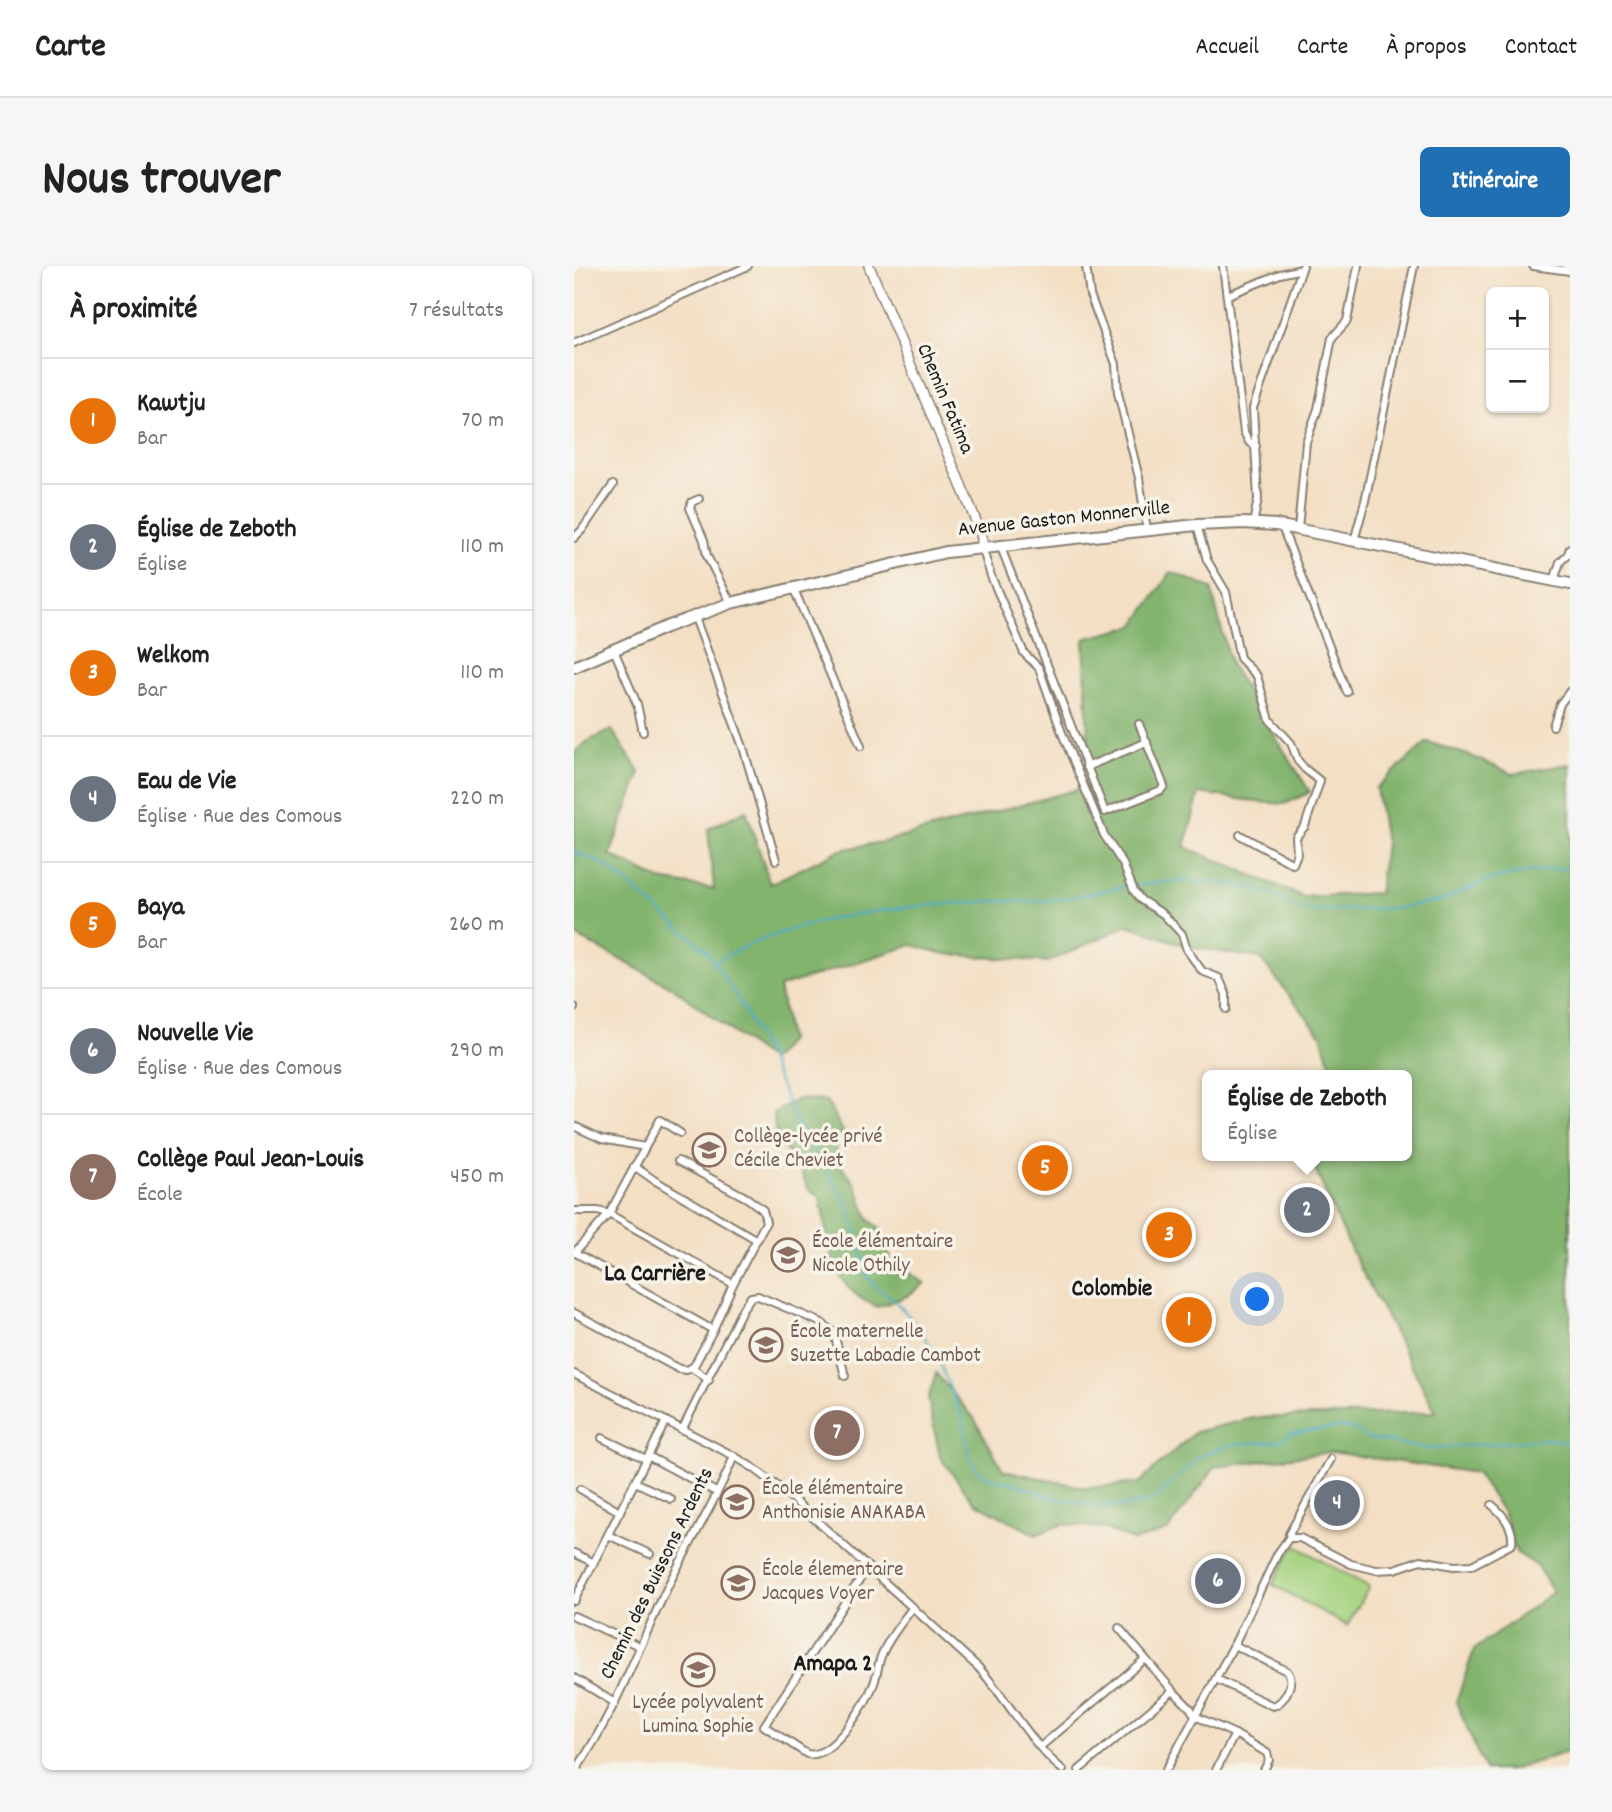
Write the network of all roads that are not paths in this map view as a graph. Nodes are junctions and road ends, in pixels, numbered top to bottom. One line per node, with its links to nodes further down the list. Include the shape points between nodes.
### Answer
1 (748, 266): 11 (street)
2 (869, 266): 23 (street, Chemin Fatima, via 978,526)
3 (1086, 266): 18 (street, via 1090,295 1116,364)
4 (1223, 266): 10 (street)
5 (1358, 266): 19 (street, via 1346,321 1332,338 1318,409 1306,442)
6 (1413, 266): 21 (street)
7 (1533, 266): 9 (street)
8 (1303, 267): 10 (street); 12 (street, via 1255,401)
9 (1570, 271)
10 (1228, 295): 12 (street, via 1244,432)
11 (574, 343)
12 (1256, 446): 15 (street, via 1258,499)
13 (613, 485): 20 (street)
14 (699, 499): 28 (street, via 690,508)
15 (1253, 524): 16 (main road, Avenue Gaston Monnerville); 17 (main road, Avenue Gaston Monnerville)
16 (1197, 525): 18 (main road, Avenue Gaston Monnerville); 40 (street, via 1207,560 1226,592 1240,658 1257,676 1270,720 1291,743 1298,761 1320,780 1305,826 1296,837 1293,864)
17 (1282, 527): 19 (main road, Avenue Gaston Monnerville); 33 (street)
18 (1147, 530): 22 (main road, Avenue Gaston Monnerville)
19 (1298, 530): 21 (main road, Avenue Gaston Monnerville)
20 (574, 538)
21 (1354, 541): 25 (main road, Avenue Gaston Monnerville)
22 (1000, 545): 23 (main road, Avenue Gaston Monnerville); 39 (street)
23 (982, 547): 27 (main road, Avenue Gaston Monnerville); 42 (street, via 1024,653 1039,668 1104,835 1141,900 1182,934 1202,971 1219,978)
24 (1570, 548): 25 (street)
25 (1554, 581): 26 (main road, Avenue Gaston Monnerville)
26 (1570, 584)
27 (793, 587): 28 (main road, Avenue Gaston Monnerville); 38 (street)
28 (730, 603): 29 (main road, Avenue Gaston Monnerville)
29 (694, 615): 30 (main road, Avenue Gaston Monnerville); 41 (street, via 746,759)
30 (614, 650): 31 (main road, Avenue Gaston Monnerville); 36 (street, via 637,704)
31 (574, 667)
32 (1570, 691): 35 (street)
33 (1347, 692)
34 (1139, 724): 37 (street)
35 (1553, 726)
36 (643, 732)
37 (1147, 742): 39 (street); 39 (street, via 1164,786 1161,790 1105,812)
38 (861, 746)
39 (1086, 767)
40 (1240, 835)
41 (776, 860)
42 (1226, 1009)
43 (574, 1126): 45 (street, via 602,1139)
44 (680, 1133): 45 (street, via 660,1120)
45 (645, 1147): 47 (street)
46 (678, 1161): 50 (street, via 763,1210 766,1222)
47 (634, 1166): 49 (street); 50 (street)
48 (574, 1211): 49 (street)
49 (609, 1214): 51 (street); 52 (street)
50 (757, 1240): 52 (street)
51 (574, 1253): 54 (street)
52 (733, 1284): 54 (street)
53 (574, 1312): 55 (street, via 679,1370)
54 (713, 1330): 55 (street)
55 (692, 1368): 58 (street)
56 (574, 1374): 59 (street)
57 (845, 1376): 58 (street, via 834,1333 820,1322 758,1296 743,1308)
58 (709, 1380): 60 (street)
59 (666, 1421): 60 (street); 63 (street)
60 (682, 1430): 62 (street)
61 (602, 1438): 63 (street)
62 (734, 1456): 67 (street, Chemin des Buissons Ardents); 76 (street, via 785,1492)
63 (647, 1457): 65 (street); 67 (street)
64 (1331, 1459): 72 (street)
65 (635, 1482): 68 (street); 70 (street)
66 (580, 1489): 70 (street)
67 (716, 1492): 82 (street, Chemin des Buissons Ardents)
68 (671, 1499)
69 (1492, 1505): 72 (street, via 1508,1522 1513,1544 1464,1566 1422,1560 1395,1569 1369,1569)
70 (620, 1512): 71 (street)
71 (608, 1535): 74 (street); 75 (street)
72 (1292, 1537): 81 (street, via 1278,1553)
73 (574, 1553): 75 (street)
74 (650, 1554)
75 (594, 1563): 77 (street)
76 (868, 1567): 78 (street); 78 (street, via 764,1726 807,1754 820,1753 850,1725 873,1687 883,1651)
77 (574, 1601)
78 (914, 1607): 90 (street, via 991,1681)
79 (574, 1616): 82 (street)
80 (1119, 1628): 83 (street)
81 (1234, 1645): 85 (street); 85 (street, via 1287,1671 1292,1681 1273,1706)
82 (639, 1647): 87 (street, Chemin des Buissons Ardents)
83 (1145, 1659): 86 (street); 90 (street)
84 (574, 1678): 87 (street)
85 (1216, 1679): 88 (street)
86 (1173, 1691): 88 (street); 94 (street)
87 (615, 1703): 92 (street, Chemin des Buissons Ardents)
88 (1195, 1716): 89 (street); 95 (street)
89 (1235, 1734): 91 (street, via 1265,1752 1269,1758); 96 (street)
90 (1040, 1747): 93 (street)
91 (1266, 1766)
92 (576, 1770)
93 (1063, 1770)
94 (1079, 1770)
95 (1166, 1770)
96 (1216, 1770)

